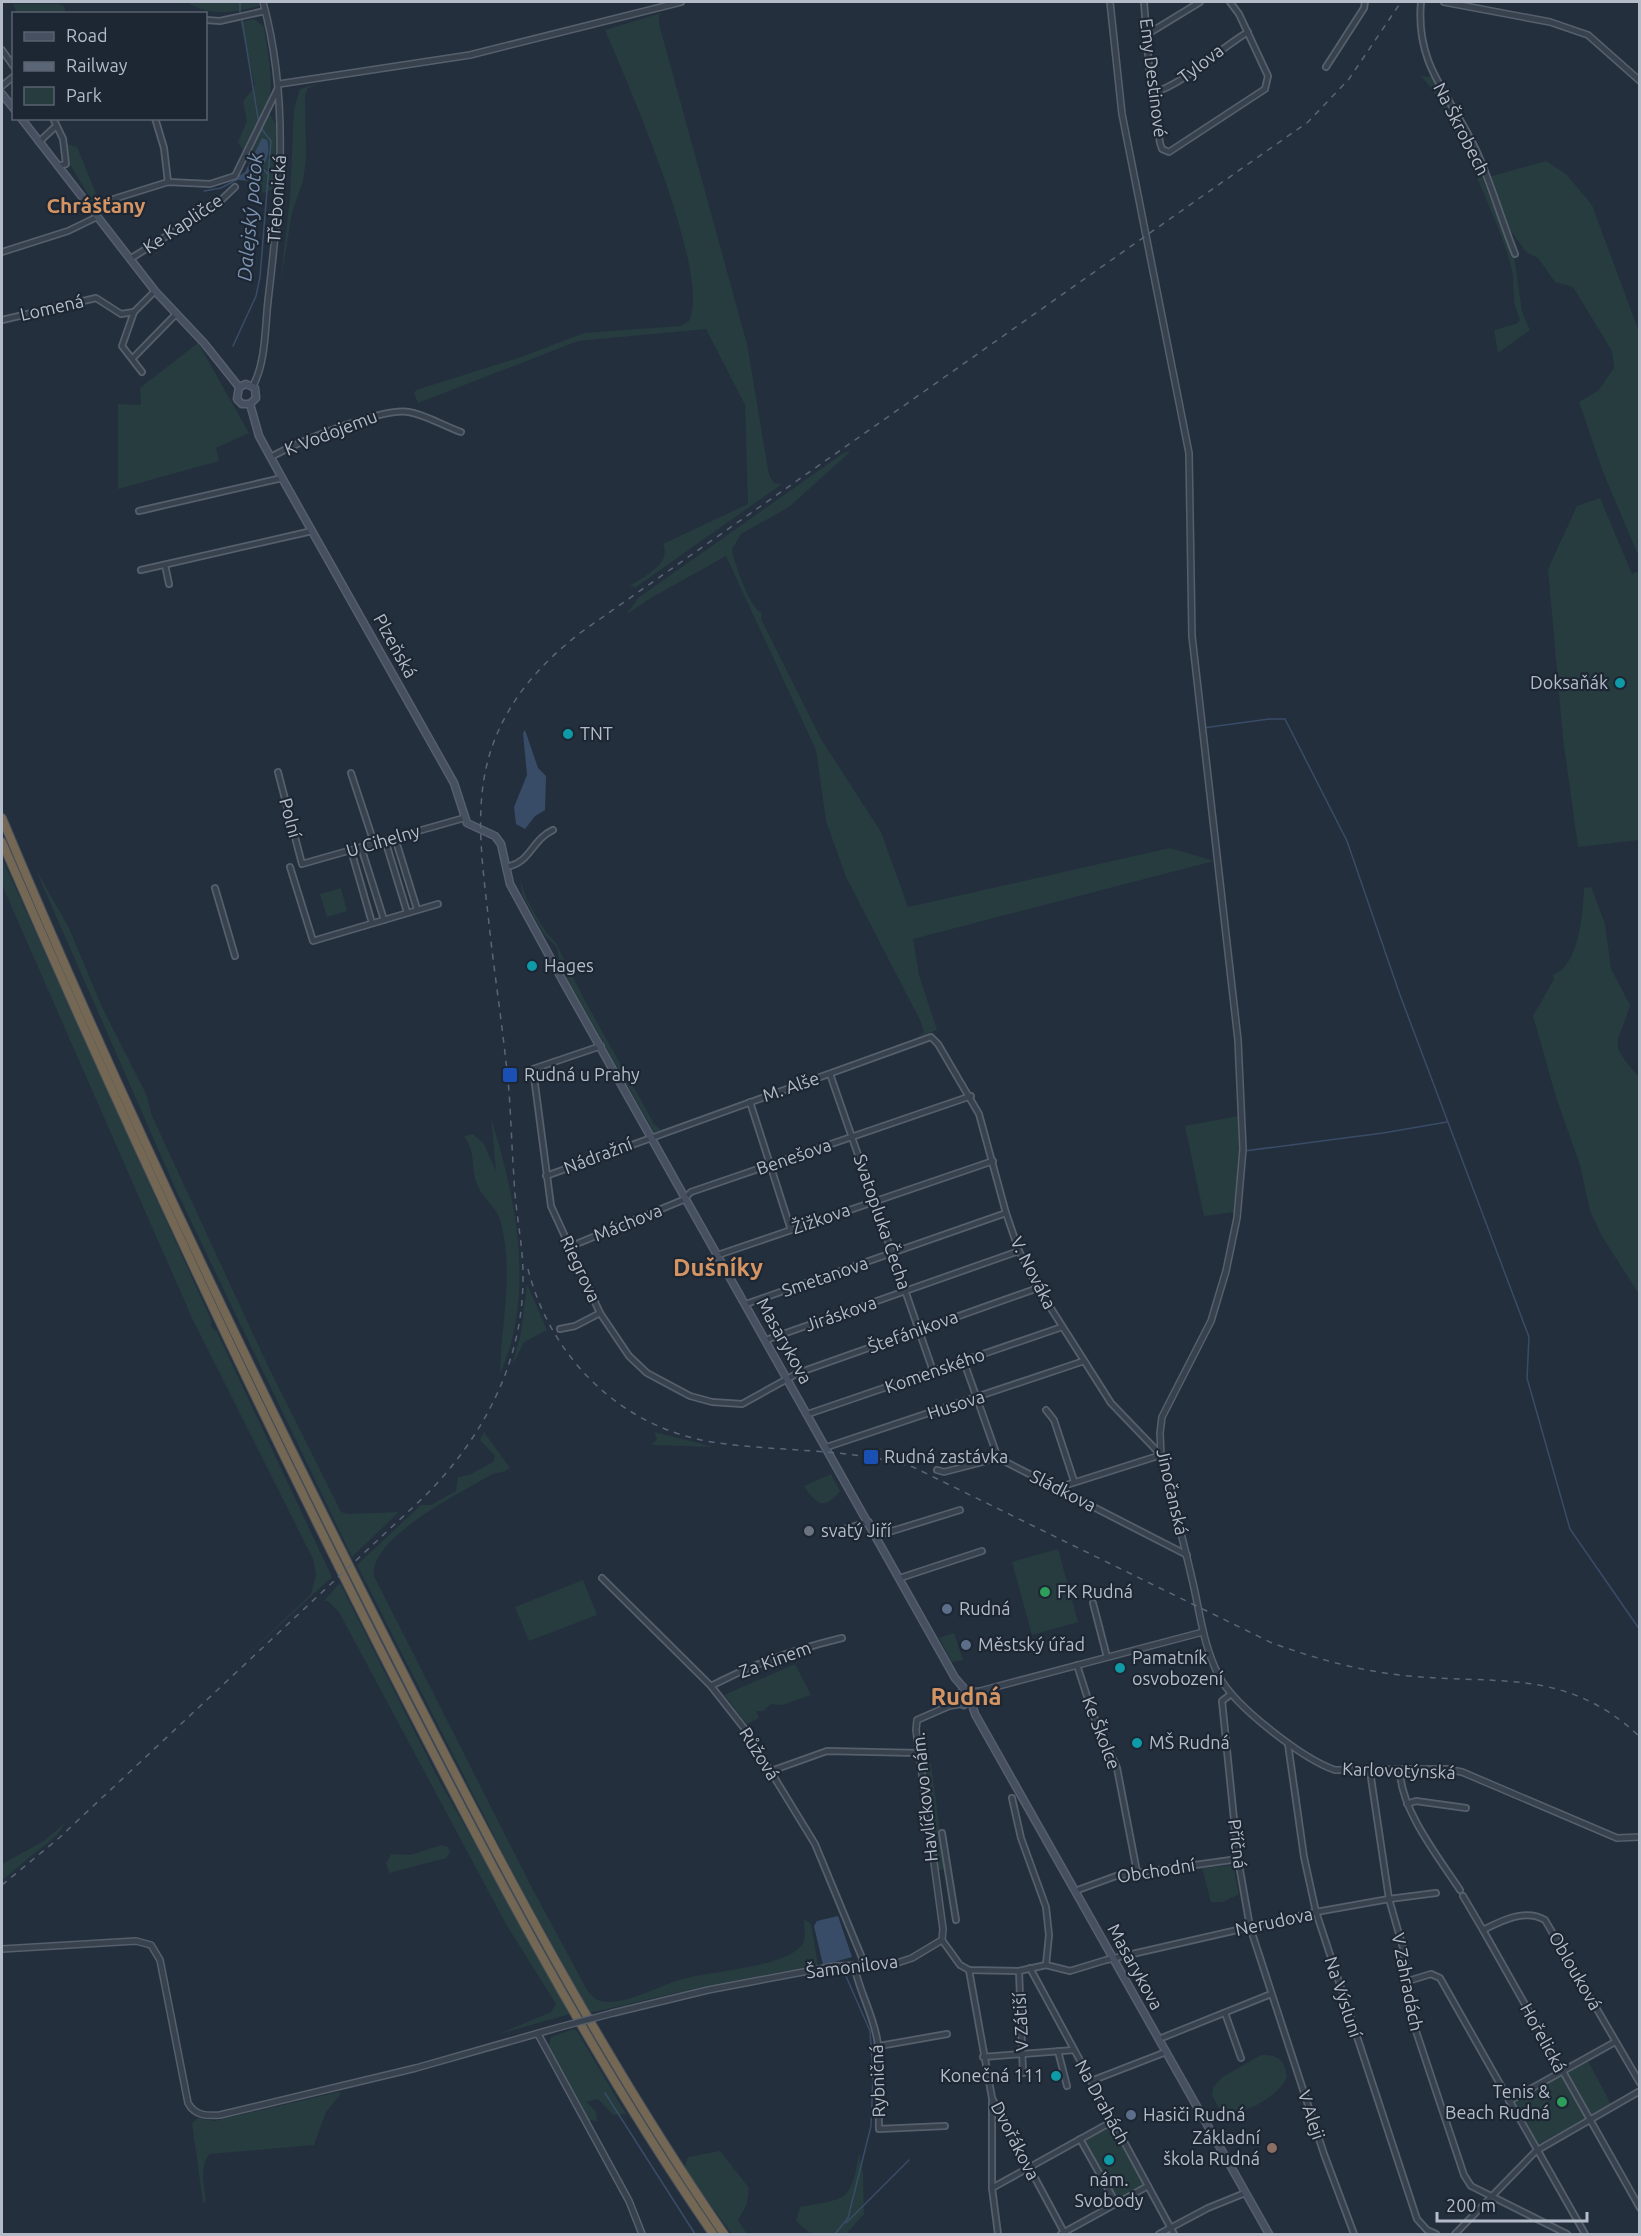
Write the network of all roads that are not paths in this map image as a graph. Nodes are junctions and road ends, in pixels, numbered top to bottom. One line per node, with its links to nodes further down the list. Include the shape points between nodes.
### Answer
1 (263, 2): 10 (street, Třebonická)
2 (681, 2): 18 (street, via 470,55)
3 (1110, 2): 109 (street, Jinočanská, via 1122,114 1189,453 1192,636 1238,1040 1243,1149 1237,1218 1226,1271 1194,1358 1162,1417)
4 (1144, 2): 13 (street, Emy Destinové)
5 (1200, 2): 13 (street)
6 (1230, 2): 12 (street, Emy Destinové)
7 (1365, 2): 16 (street)
8 (1421, 2): 35 (street, Na Škrobech, via 1421,31 1428,65 1476,151)
9 (1444, 2): 17 (street, via 1550,22 1588,34)
10 (266, 11): 11 (street); 18 (street, Třebonická)
11 (207, 20)
12 (1248, 32): 19 (street, Tylova, via 1182,80); 19 (street, Emy Destinové, via 1268,76 1265,89 1171,152 1162,149)
13 (1146, 35): 19 (street, Emy Destinové)
14 (2, 51): 15 (street)
15 (12, 64)
16 (1326, 67)
17 (1640, 81)
18 (279, 84): 30 (street, via 235,176 210,184); 43 (street, Třebonická, via 279,201 259,368)
19 (1153, 93)
20 (2, 94): 22 (main road)
21 (12, 96): 22 (street)
22 (6, 100): 23 (main road)
23 (12, 107)
24 (22, 120): 28 (main road, Plzeňská)
25 (54, 120): 27 (street)
26 (156, 120): 30 (street)
27 (56, 126): 28 (street); 29 (street, via 63,139 66,164)
28 (39, 142): 29 (main road, Plzeňská)
29 (58, 166): 33 (main road, Plzeňská)
30 (168, 182): 32 (street)
31 (234, 187): 36 (street, Ke Kapličce, via 216,205)
32 (101, 203)
33 (97, 217): 34 (street, via 68,231); 36 (main road, Plzeňská)
34 (2, 252)
35 (1515, 254)
36 (130, 260): 37 (main road, Plzeňská)
37 (155, 291): 38 (street); 39 (main road, Plzeňská)
38 (134, 312): 40 (street, Lomená, via 121,314 96,298); 41 (street, via 122,346)
39 (176, 314): 41 (street); 44 (main road, Plzeňská)
40 (2, 320)
41 (133, 358): 42 (street)
42 (142, 372)
43 (252, 386): 44 (main road); 45 (main road, Plzeňská, via 257,394)
44 (239, 387): 45 (main road, Plzeňská, via 237,399)
45 (249, 404): 47 (main road, Plzeňská)
46 (461, 432): 47 (street, K Vodojemu, via 410,412 388,412)
47 (271, 457): 48 (main road, Plzeňská)
48 (282, 478): 49 (street); 50 (main road, Plzeňská)
49 (139, 511)
50 (312, 531): 51 (street); 57 (main road, Plzeňská, via 454,783)
51 (165, 565): 52 (street); 53 (street)
52 (141, 570)
53 (169, 584)
54 (278, 772): 65 (street, Polní)
55 (351, 773): 62 (street)
56 (2, 818): 209 (highway, via 178,1213 417,1701 502,1865 594,2029)
57 (464, 818): 59 (street, U Cihelny); 67 (main road, via 495,836)
58 (553, 830): 67 (street, via 539,838 520,863)
59 (395, 838): 60 (street, U Cihelny); 70 (street)
60 (385, 840): 62 (street, U Cihelny); 71 (street)
61 (2, 842): 208 (highway, via 174,1226 414,1714 498,1877 585,2032)
62 (374, 843): 63 (street, U Cihelny)
63 (361, 847): 64 (street, U Cihelny); 72 (street)
64 (351, 850): 65 (street, U Cihelny); 73 (street)
65 (302, 864)
66 (290, 867): 73 (street, via 313,941)
67 (506, 867): 76 (main road, Masarykova, via 515,893)
68 (215, 888): 74 (street)
69 (438, 904): 70 (street)
70 (417, 909): 71 (street)
71 (408, 912): 72 (street)
72 (384, 920): 73 (street)
73 (372, 923)
74 (235, 956)
75 (931, 1037): 77 (street, M. Alše); 78 (street, V. Nováka)
76 (601, 1046): 80 (main road, Masarykova); 84 (street, Riegrova, via 533,1069)
77 (830, 1074): 79 (street, M. Alše); 81 (street, Svatopluka Čecha)
78 (971, 1096): 81 (street, Benešova); 82 (street, V. Nováka)
79 (750, 1102): 80 (street, M. Alše); 83 (street)
80 (651, 1136): 84 (street, Nádražní); 85 (main road, Masarykova)
81 (853, 1137): 83 (street, Benešova); 86 (street, Svatopluka Čecha)
82 (993, 1161): 86 (street, Žižkova); 87 (street, V. Nováka)
83 (770, 1166): 85 (street, Benešova); 88 (street)
84 (546, 1176): 89 (street, Riegrova, via 550,1206)
85 (686, 1197): 89 (street, Máchova); 92 (main road, Masarykova)
86 (874, 1201): 88 (street, Žižkova); 91 (street, Svatopluka Čecha)
87 (1006, 1213): 90 (street, V. Nováka); 91 (street, Smetanova)
88 (791, 1230): 92 (street, Žižkova)
89 (569, 1247): 96 (street, Riegrova)
90 (1019, 1251): 93 (street, V. Nováka); 94 (street, Jiráskova)
91 (892, 1253): 94 (street, Svatopluka Čecha); 95 (street, Smetanova)
92 (718, 1255): 95 (main road, Masarykova)
93 (1038, 1288): 97 (street, V. Nováka); 99 (street, Štefánikova)
94 (906, 1292): 99 (street, Svatopluka Čecha); 100 (street, Jiráskova)
95 (746, 1304): 100 (main road, Masarykova)
96 (600, 1313): 98 (street); 104 (street, Riegrova, via 629,1356 647,1372 690,1396 742,1404)
97 (1062, 1326): 101 (street, Komenského); 102 (street, V. Nováka)
98 (560, 1329)
99 (919, 1330): 103 (street, Svatopluka Čecha); 104 (street, Štefánikova)
100 (766, 1340): 104 (main road, Masarykova)
101 (964, 1362): 103 (street, Komenského); 105 (street)
102 (1084, 1362): 105 (street, Husova); 109 (street, V. Nováka, via 1111,1403)
103 (933, 1371): 107 (street, Komenského)
104 (788, 1379): 107 (main road, Masarykova)
105 (977, 1398): 108 (street, Husova); 110 (street)
106 (1046, 1410): 112 (street, via 1054,1420)
107 (808, 1414): 108 (main road, Masarykova)
108 (827, 1447): 115 (main road, Masarykova)
109 (1161, 1455): 112 (street); 119 (street, Jinočanská)
110 (998, 1458): 111 (street, via 944,1472); 113 (street, Sládkova)
111 (937, 1470)
112 (1074, 1481): 113 (street)
113 (1057, 1488): 119 (street, Sládkova)
114 (960, 1510): 117 (street)
115 (868, 1522): 116 (street); 117 (main road, Masarykova)
116 (840, 1530)
117 (876, 1536): 121 (main road, Masarykova)
118 (982, 1551): 121 (street)
119 (1187, 1555): 123 (street, Jinočanská)
120 (602, 1578): 128 (street, Růžová)
121 (900, 1578): 127 (main road, Masarykova)
122 (1093, 1603): 125 (street)
123 (1203, 1632): 125 (street); 131 (street, Karlovotýnská, via 1219,1676)
124 (842, 1638): 128 (street, Za Kinem, via 745,1668)
125 (1107, 1657): 126 (street)
126 (1077, 1665): 130 (street); 151 (street, Ke Školce, via 1093,1715 1117,1768)
127 (955, 1678): 129 (main road, Masarykova); 132 (main road)
128 (711, 1686): 140 (street, Růžová)
129 (965, 1691): 130 (street); 132 (main road); 133 (main road)
130 (980, 1691): 133 (street)
131 (1231, 1694): 137 (street, Karlovotýnská); 149 (street, Příčná, via 1222,1701)
132 (957, 1695): 134 (main road); 135 (street)
133 (970, 1699): 134 (main road); 136 (main road)
134 (962, 1704): 135 (street); 136 (main road)
135 (949, 1706): 138 (street, Havlíčkovo nám., via 917,1720)
136 (975, 1714): 143 (main road, Masarykova)
137 (1288, 1744): 141 (street, Karlovotýnská, via 1317,1764 1335,1770); 158 (street, Na Výsluní)
138 (919, 1753): 140 (street, via 827,1751); 152 (street, Havlíčkovo nám.)
139 (1400, 1770): 141 (street, Karlovotýnská); 144 (street); 148 (street, Karlovotýnská, via 1462,1772 1617,1838)
140 (771, 1771): 166 (street, Růžová, via 815,1844)
141 (1370, 1771): 157 (street, V Zahradách)
142 (1012, 1798): 146 (street)
143 (1026, 1803): 146 (street); 154 (main road, Masarykova)
144 (1407, 1804): 145 (street, via 1416,1801); 153 (street)
145 (1466, 1808)
146 (1015, 1809): 167 (street, via 1021,1838 1046,1907)
147 (942, 1833): 150 (street, Havlíčkovo nám.)
148 (1640, 1837)
149 (1238, 1859): 151 (street, Obchodní); 160 (street, Příčná)
150 (948, 1871): 152 (street, Havlíčkovo nám.); 159 (street, Havlíčkovo nám.)
151 (1137, 1872): 154 (street, Obchodní)
152 (934, 1873): 162 (street, Havlíčkovo nám.)
153 (1460, 1890)
154 (1075, 1891): 164 (main road, Masarykova)
155 (1436, 1893): 157 (street, Nerudova)
156 (1463, 1896): 161 (street)
157 (1389, 1899): 158 (street, Nerudova); 171 (street, V Zahradách)
158 (1316, 1912): 160 (street, Nerudova); 215 (street, Na Výsluní, via 1417,2219)
159 (956, 1920)
160 (1250, 1927): 164 (street, Nerudova); 172 (street, Příčná)
161 (1483, 1930): 177 (street, Oblouková, via 1508,1917 1539,1916 1545,1920); 185 (street, Hořelická)
162 (942, 1940): 166 (street, Šamonilova, via 894,1964); 169 (street, via 960,1965)
163 (2, 1949): 174 (street, Šamonilova, via 136,1941 151,1944 160,1959 188,2103 202,2115 220,2115 404,2071)
164 (1113, 1958): 167 (street, Nerudova, via 1070,1971); 176 (main road, Masarykova)
165 (854, 1965): 166 (street, Šamonilova); 174 (street, Šamonilova, bridge, via 708,1990); 178 (street, Rybničná)
166 (866, 1965)
167 (1046, 1965): 168 (street, Nerudova)
168 (1030, 1968): 170 (street, Nerudova); 179 (street, Na Drahách)
169 (969, 1970): 170 (street, Nerudova); 183 (street, Dvořákova)
170 (1018, 1971): 182 (street, V Zátiší)
171 (1408, 1981): 192 (street, via 1431,1974 1440,1978); 202 (street, V Zahradách, via 1411,2016 1464,2175 1472,2186)
172 (1272, 1994): 173 (street); 214 (street, V Aleji)
173 (1225, 2013): 176 (street); 184 (street)
174 (538, 2034): 207 (street, via 629,2201)
175 (947, 2034): 178 (street)
176 (1159, 2039): 181 (main road, Masarykova)
177 (1616, 2042): 185 (street); 188 (street, Oblouková)
178 (879, 2046): 195 (street, Rybničná, via 879,2129)
179 (1074, 2050): 180 (street); 187 (street, Na Drahách)
180 (1058, 2051): 182 (street); 189 (street)
181 (1166, 2052): 187 (street); 201 (main road, Masarykova)
182 (1022, 2054): 183 (street); 186 (street, V Zátiší)
183 (983, 2057): 191 (street, Dvořákova)
184 (1241, 2058)
185 (1561, 2071): 192 (street); 193 (street, Hořelická)
186 (1023, 2073)
187 (1091, 2081): 194 (street, Na Drahách)
188 (1640, 2083)
189 (1067, 2086)
190 (1640, 2091): 193 (street)
191 (992, 2098): 198 (street, Dvořákova); 200 (street)
192 (1509, 2101): 197 (street)
193 (1590, 2120): 197 (street); 204 (street, Hořelická)
194 (1113, 2121): 196 (street); 199 (street, Na Drahách)
195 (945, 2126)
196 (1080, 2139): 198 (street); 203 (street)
197 (1536, 2151): 202 (street); 218 (street)
198 (1028, 2169): 200 (street); 206 (street, Dvořákova)
199 (1148, 2186): 203 (street); 205 (street, Na Drahách)
200 (992, 2188): 210 (street)
201 (1245, 2193): 205 (street); 213 (main road, Masarykova)
202 (1493, 2197): 216 (street); 217 (street, V Zahradách)
203 (1116, 2203): 206 (street)
204 (1640, 2208)
205 (1172, 2228): 211 (street); 212 (street, Na Drahách)
206 (1063, 2234)
207 (642, 2235)
208 (713, 2235)
209 (724, 2235)
210 (998, 2235)
211 (1158, 2235)
212 (1174, 2235)
213 (1269, 2235)
214 (1354, 2235)
215 (1436, 2235)
216 (1455, 2235)
217 (1567, 2235)
218 (1585, 2235)

